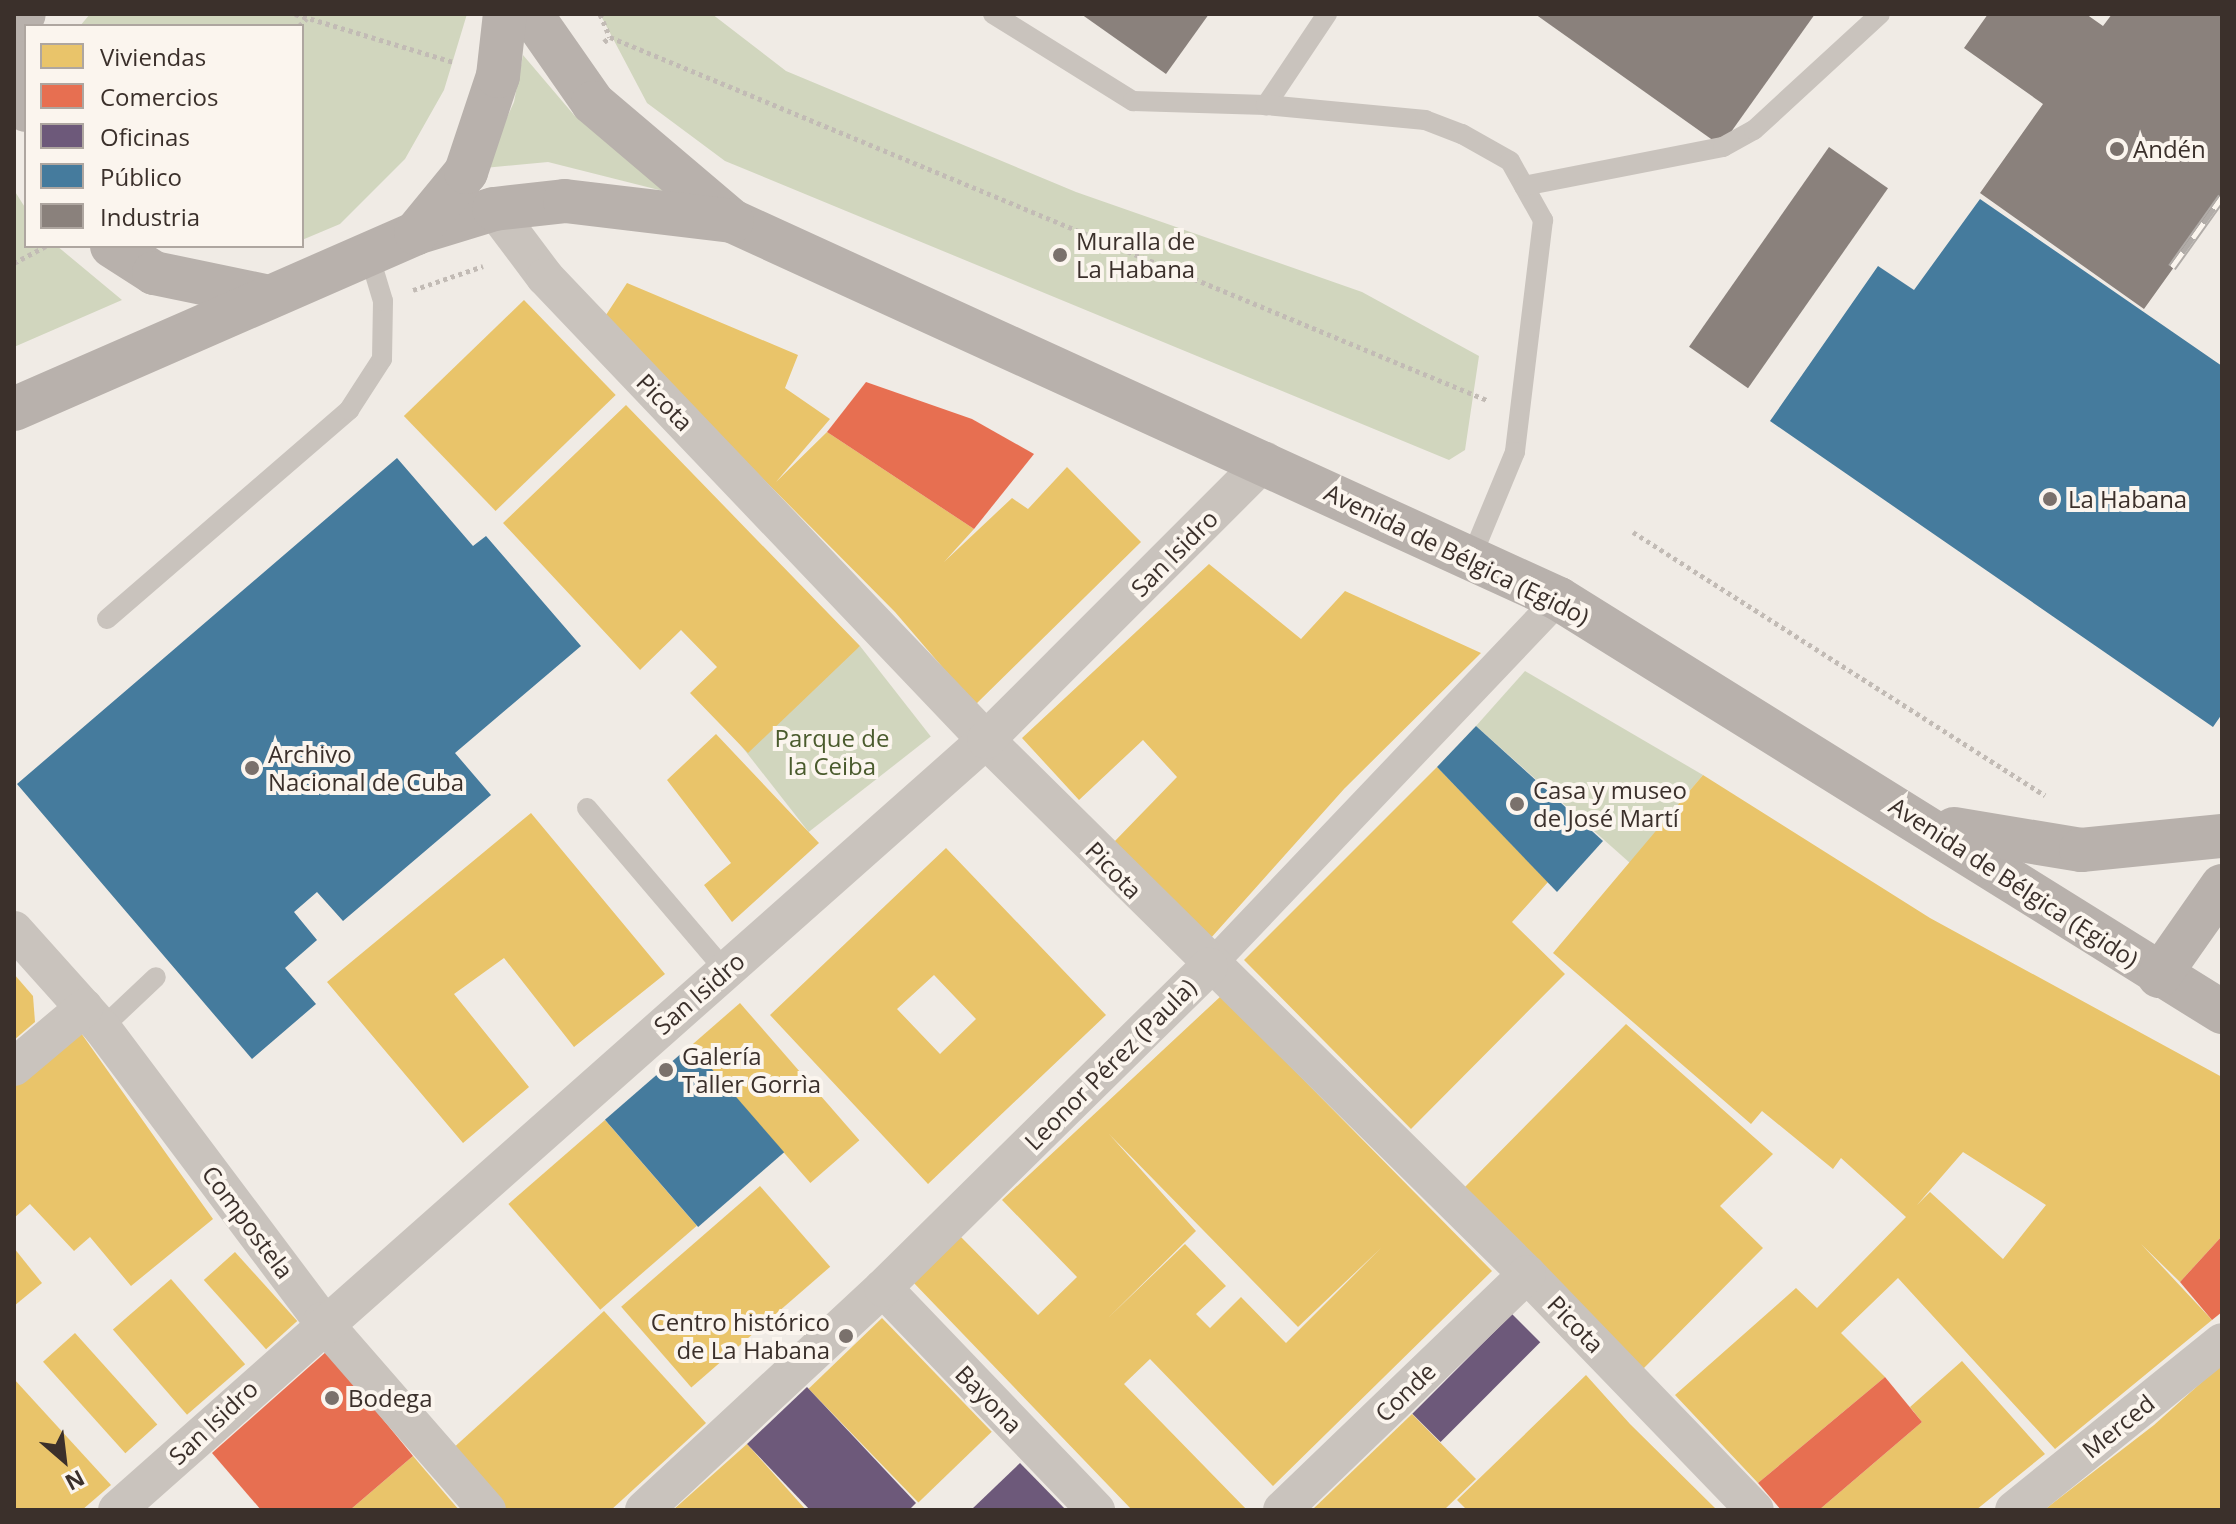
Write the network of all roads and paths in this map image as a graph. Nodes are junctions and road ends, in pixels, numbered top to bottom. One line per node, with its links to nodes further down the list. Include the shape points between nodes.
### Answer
1 (24, 14): 10 (main road)
2 (295, 14): 9 (path)
3 (505, 14): 14 (main road)
4 (531, 14): 13 (main road, Avenida de Bélgica (Egido))
5 (600, 14): 12 (path)
6 (993, 14): 15 (lane, via 1133,101)
7 (1327, 14): 15 (lane)
8 (1880, 14): 16 (lane, via 1754,130 1723,147)
9 (308, 18): 11 (path); 14 (path)
10 (14, 23)
11 (301, 24)
12 (610, 37): 13 (path); 26 (path)
13 (566, 68): 18 (main road, Avenida de Bélgica (Egido), via 624,132)
14 (498, 76): 19 (main road, via 466,172)
15 (1266, 105): 16 (lane, via 1425,120 1510,161)
16 (1524, 186): 26 (lane, via 1543,220)
17 (494, 209): 18 (main road, Avenida de Bélgica (Egido), via 565,201); 19 (main road, Avenida de Bélgica (Egido)); 32 (street, Picota, via 545,277)
18 (732, 221): 27 (main road, Avenida de Bélgica (Egido))
19 (416, 233): 22 (main road)
20 (42, 248): 23 (path)
21 (115, 248): 24 (main road, via 154,273)
22 (370, 258): 24 (main road); 31 (lane, via 383,301 382,359 349,410)
23 (14, 263)
24 (270, 297): 25 (main road)
25 (14, 409)
26 (1520, 414): 29 (lane, via 1515,452)
27 (1265, 461): 29 (main road, Avenida de Bélgica (Egido)); 32 (street, San Isidro)
28 (1633, 532): 33 (path)
29 (1471, 558): 30 (main road, Avenida de Bélgica (Egido))
30 (1559, 599): 35 (main road, Avenida de Bélgica (Egido)); 39 (street, Leonor Pérez (Paula))
31 (107, 619)
32 (986, 740): 39 (street, Picota); 40 (street, San Isidro)
33 (2057, 802)
34 (587, 808): 40 (lane)
35 (1928, 823): 36 (main road, via 2081,850); 41 (main road, Avenida de Bélgica (Egido))
36 (2222, 836)
37 (2222, 886): 41 (main road)
38 (14, 930): 44 (street, Compostela)
39 (1209, 967): 46 (street, Picota); 47 (street, Leonor Pérez (Paula))
40 (725, 970): 48 (street, San Isidro)
41 (2159, 976): 43 (main road, Avenida de Bélgica (Egido))
42 (156, 977): 44 (lane)
43 (2222, 1012)
44 (93, 1018): 45 (street); 48 (street, Compostela)
45 (14, 1067)
46 (1527, 1274): 54 (street, Conde); 55 (street, Picota)
47 (883, 1288): 52 (street, Leonor Pérez (Paula)); 53 (street, Bayona)
48 (322, 1321): 50 (street, San Isidro); 51 (street, Compostela)
49 (2222, 1342): 56 (street, Merced)
50 (117, 1510)
51 (487, 1510)
52 (644, 1510)
53 (1096, 1510)
54 (1282, 1510)
55 (1755, 1510)
56 (2014, 1510)

